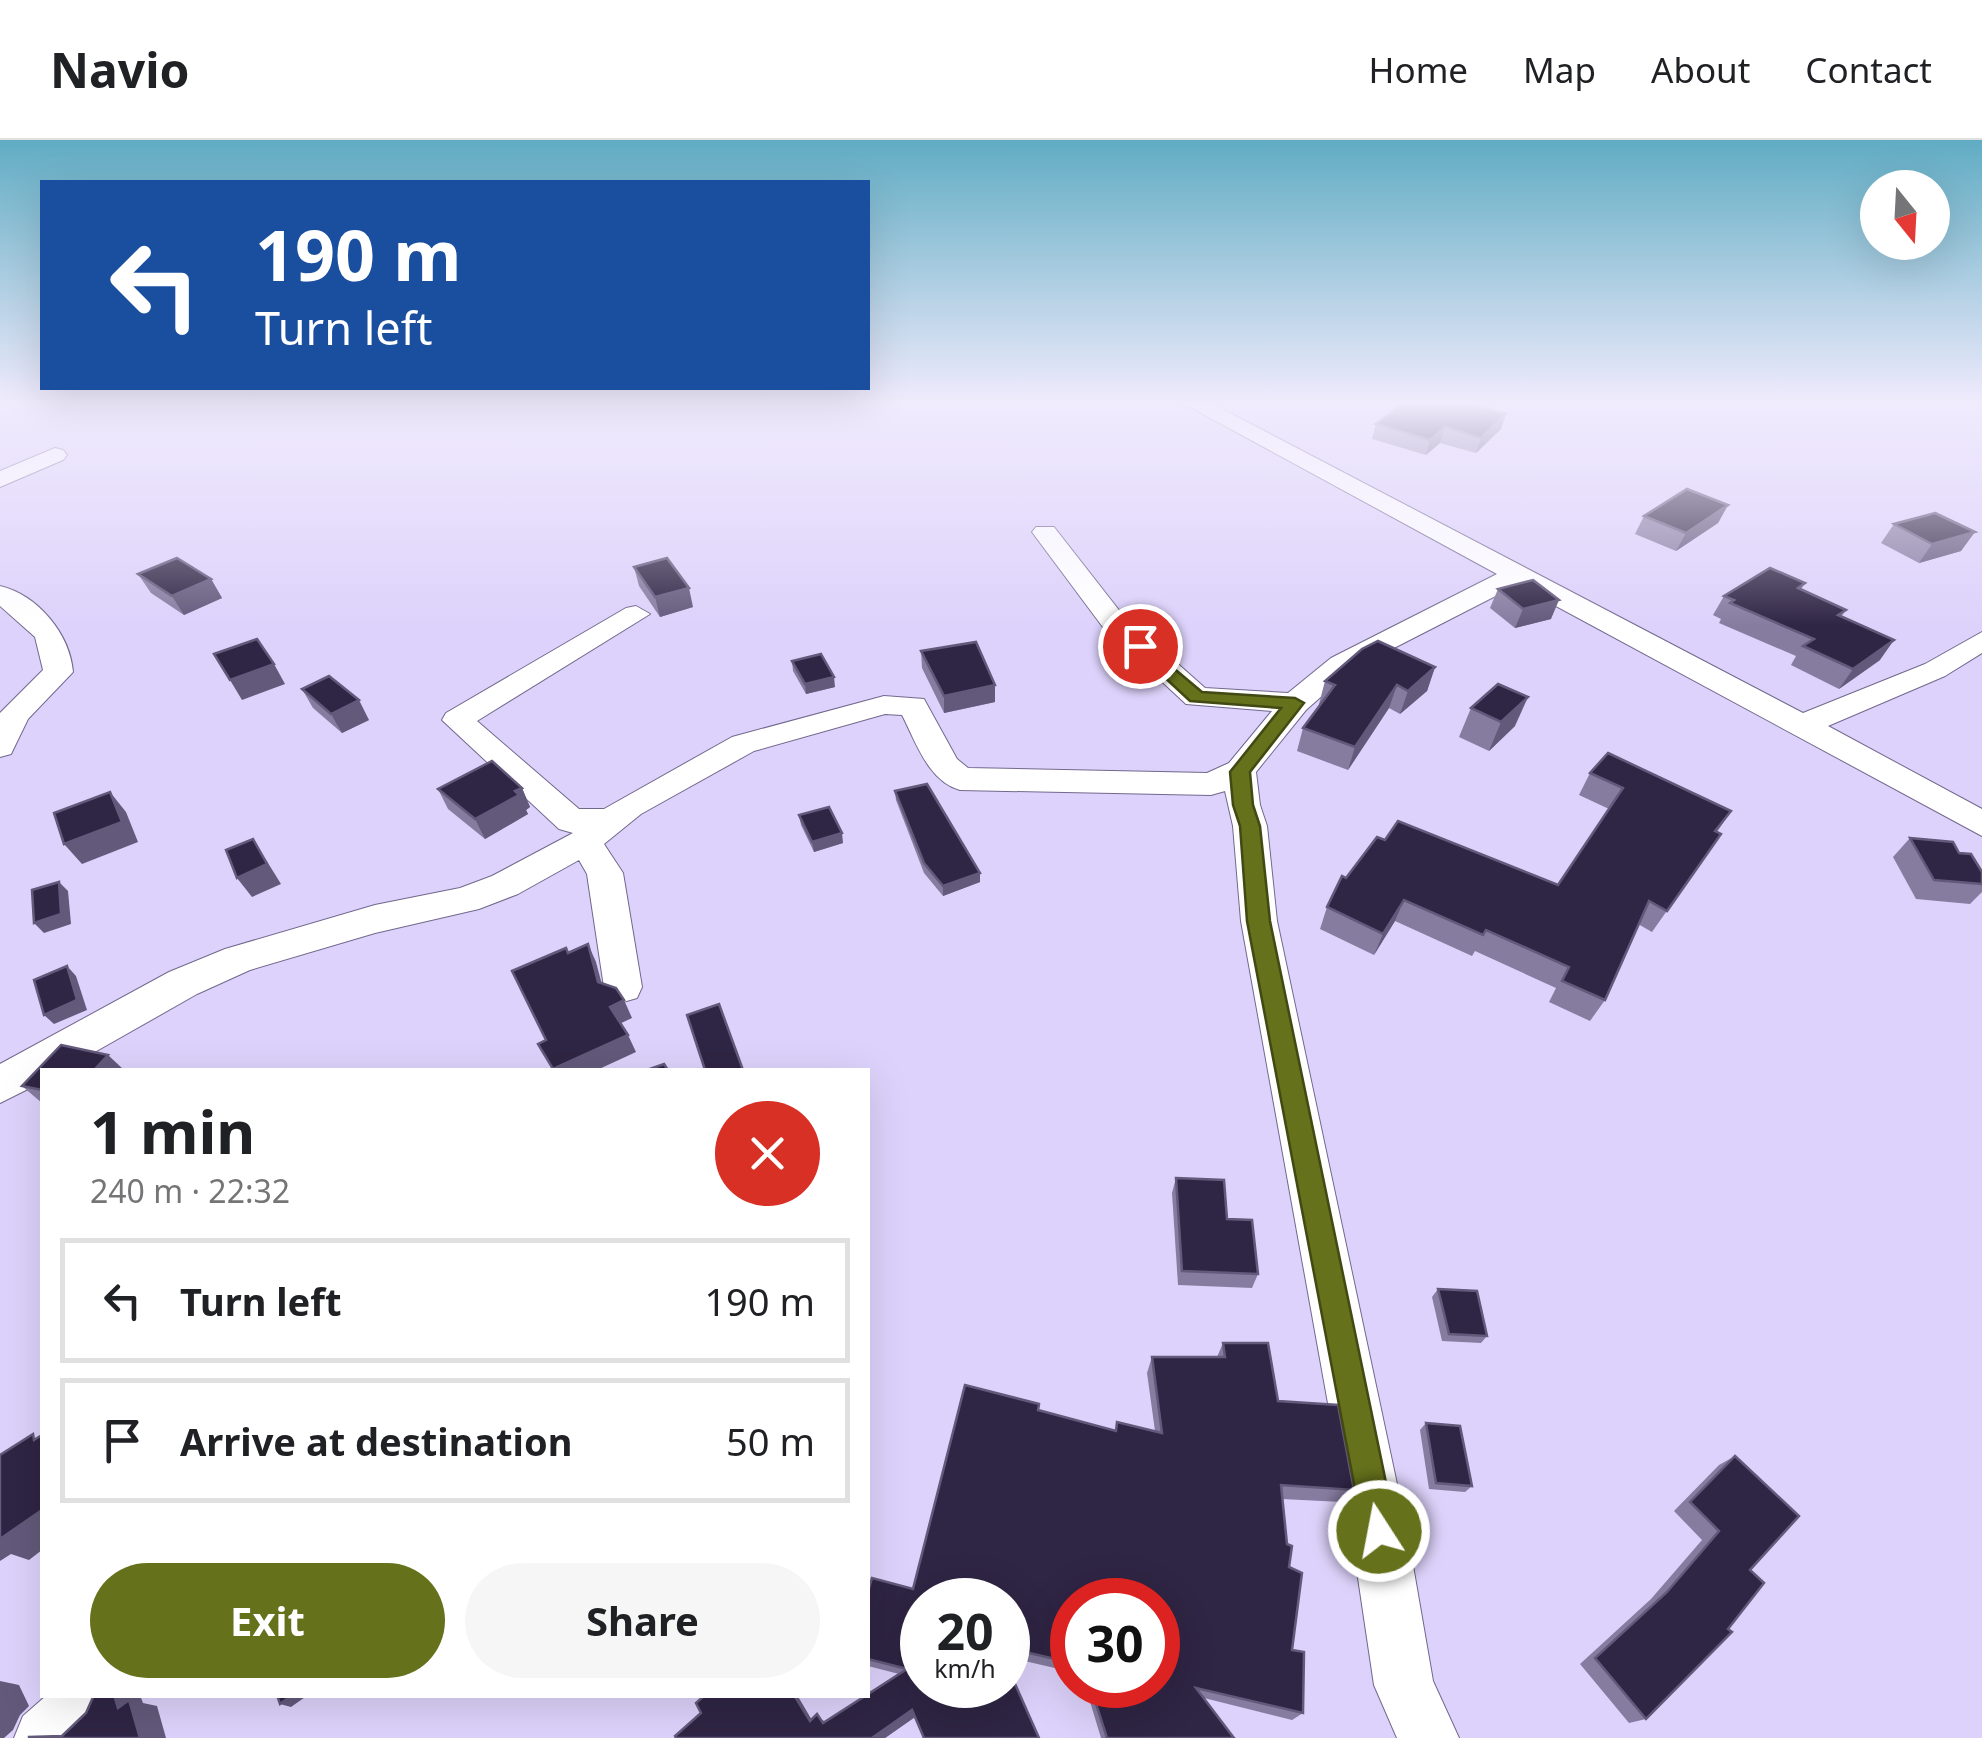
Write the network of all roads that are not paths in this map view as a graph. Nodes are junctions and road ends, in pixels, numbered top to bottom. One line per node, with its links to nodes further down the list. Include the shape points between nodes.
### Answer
1 (1352, 477): 3 (street)
2 (1046, 532): 7 (street, via 1112,620 1196,697)
3 (1520, 573): 7 (street, via 1342,664); 8 (street)
4 (0, 594): 9 (street, via 54,639 59,656 58,672 14,714)
5 (636, 614): 12 (street, via 458,720 572,821)
6 (1982, 642): 8 (street, via 1934,670)
7 (1295, 703): 10 (street)
8 (1805, 724): 11 (street)
9 (0, 747)
10 (1240, 772): 12 (street, via 1211,784 960,779 944,765 912,706 884,705 743,744); 17 (street, via 1258,921 1404,1685)
11 (1982, 824)
12 (598, 831): 13 (street); 14 (street, via 466,900 238,959)
13 (623, 988)
14 (0, 1085)
15 (89, 1698): 16 (street)
16 (45, 1738)
17 (1428, 1738)

